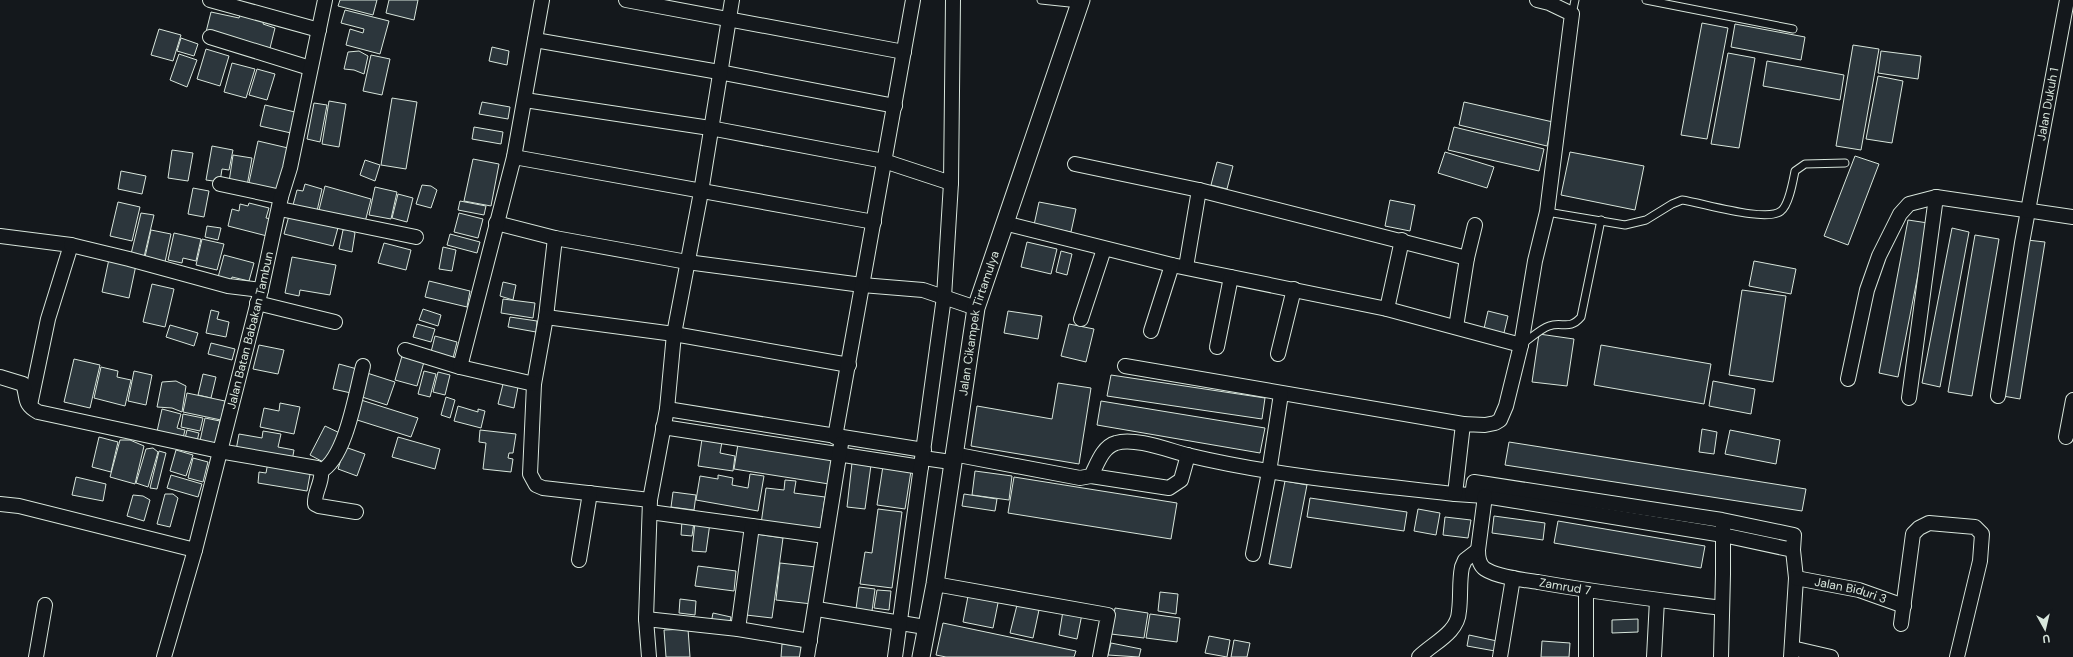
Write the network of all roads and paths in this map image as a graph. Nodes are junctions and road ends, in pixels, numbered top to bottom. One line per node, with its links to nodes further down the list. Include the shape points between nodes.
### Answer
1 (325, 0): 16 (street, Jalan Batan Babakan Tambun)
2 (542, 0): 19 (street)
3 (626, 0): 15 (street)
4 (732, 0): 15 (street)
5 (913, 0): 20 (street)
6 (953, 0): 30 (street)
7 (1041, 0): 13 (lane)
8 (1537, 0): 14 (street)
9 (1575, 0): 14 (lane)
10 (1646, 0): 17 (lane)
11 (2067, 0): 36 (street, Jalan Dukuh 1)
12 (218, 1): 16 (street)
13 (1080, 2): 42 (street, Jalan Cikampek Tirtamulya)
14 (1572, 14): 37 (street)
15 (728, 20): 20 (street); 22 (street)
16 (319, 30): 21 (street, Jalan Batan Babakan Tambun)
17 (1793, 30)
18 (210, 37): 21 (street)
19 (535, 40): 22 (street); 23 (street)
20 (904, 52): 24 (street)
21 (310, 68): 35 (street, Jalan Batan Babakan Tambun, via 290,168)
22 (719, 72): 24 (street); 25 (street)
23 (525, 100): 25 (street); 26 (street)
24 (894, 106): 27 (street)
25 (710, 128): 27 (street); 33 (street)
26 (514, 157): 33 (street); 41 (street)
27 (884, 161): 30 (street); 40 (street)
28 (1845, 163): 39 (lane, via 1805,164 1795,171 1782,211 1773,215 1758,216 1682,200 1636,224 1625,225)
29 (1075, 164): 32 (street)
30 (951, 183): 57 (street)
31 (220, 184): 35 (street)
32 (1199, 190): 47 (street); 52 (street)
33 (700, 192): 40 (street); 51 (street)
34 (1936, 197): 36 (street); 76 (street, via 1909,204 1900,214 1879,256 1867,290); 80 (street)
35 (280, 203): 45 (street); 56 (street, Jalan Batan Babakan Tambun)
36 (2030, 210): 38 (street); 79 (street, Jalan Dukuh 1, via 2022,243)
37 (1547, 212): 39 (lane); 67 (street, via 1535,261)
38 (2073, 217)
39 (1601, 220): 67 (lane, via 1581,317 1569,326 1548,326)
40 (874, 222): 54 (street)
41 (496, 223): 46 (street); 73 (street)
42 (1004, 223): 49 (street); 59 (street, Jalan Cikampek Tirtamulya)
43 (1475, 225): 50 (street)
44 (0, 236): 48 (street)
45 (416, 237)
46 (555, 238): 51 (street); 61 (street)
47 (1402, 240): 50 (street); 60 (street)
48 (71, 245): 56 (street, via 228,286); 82 (street, via 48,319)
49 (1104, 249): 52 (street); 62 (street)
50 (1467, 258): 64 (street)
51 (687, 262): 54 (street); 66 (street)
52 (1179, 266): 53 (street); 65 (street)
53 (1230, 277): 55 (street); 68 (street)
54 (862, 285): 57 (street, via 914,288); 71 (street)
55 (1294, 289): 60 (street); 70 (street)
56 (261, 290): 58 (street, Jalan Batan Babakan Tambun)
57 (944, 296): 59 (street); 91 (street)
58 (257, 304): 63 (street); 88 (street, Jalan Batan Babakan Tambun)
59 (976, 308): 92 (street, Jalan Cikampek Tirtamulya)
60 (1387, 309): 64 (street)
61 (546, 317): 66 (street); 77 (street)
62 (1081, 318)
63 (335, 322)
64 (1456, 327): 67 (street)
65 (1151, 331)
66 (674, 334): 71 (street); 83 (street)
67 (1521, 345): 84 (street, via 1506,406 1500,420 1485,425)
68 (1217, 347)
69 (405, 350): 73 (street)
70 (1278, 354)
71 (848, 365): 87 (street)
72 (363, 366): 93 (street, via 346,434 333,462)
73 (460, 366): 77 (street)
74 (1126, 366): 78 (street)
75 (0, 377): 82 (street, via 23,384 26,401)
76 (1848, 379)
77 (534, 384): 96 (street, via 530,474 532,480 543,488)
78 (1280, 394): 84 (street); 94 (street)
79 (1998, 396)
80 (1909, 398)
81 (2073, 400): 86 (street)
82 (30, 407): 88 (street, via 38,412)
83 (667, 409): 85 (street); 87 (street)
84 (1463, 424): 97 (street)
85 (663, 427): 89 (street); 100 (street)
86 (2066, 437)
87 (839, 438): 89 (street); 91 (street)
88 (220, 451): 93 (street); 106 (street, Jalan Batan Babakan Tambun)
89 (840, 454): 91 (street); 105 (street)
90 (1188, 455): 94 (street); 95 (street, via 1150,445 1116,443 1105,449); 95 (street, via 1181,480 1169,488)
91 (923, 458): 92 (street); 121 (street)
92 (952, 458): 95 (street, via 1080,478); 113 (street, Jalan Cikampek Tirtamulya)
93 (322, 471): 101 (street, via 314,499 315,504)
94 (1269, 472): 97 (street); 109 (street)
95 (1091, 476)
96 (590, 493): 100 (street); 110 (street)
97 (1454, 494): 98 (street)
98 (1478, 496): 102 (street, via 1474,482); 104 (street); 107 (street, Zamrud 7)
99 (0, 504): 106 (street, via 26,508)
100 (650, 506): 103 (street); 120 (street)
101 (356, 512)
102 (1722, 520): 104 (street); 108 (street, via 1794,535)
103 (752, 526): 105 (street); 124 (street)
104 (1723, 535): 108 (street); 119 (street)
105 (825, 536): 118 (street)
106 (195, 550): 128 (street, Jalan Batan Babakan Tambun)
107 (1478, 550): 111 (street, Zamrud 7, via 1478,559 1487,570); 134 (street, via 1465,560 1462,567 1458,618 1440,641)
108 (1793, 550): 112 (street)
109 (1253, 554)
110 (579, 560)
111 (1513, 578): 114 (street, Zamrud 7); 135 (street)
112 (1796, 578): 117 (street, Jalan Biduri 3, via 1859,590); 126 (street)
113 (935, 584): 123 (street, Jalan Cikampek Tirtamulya); 133 (street, via 1108,615)
114 (1586, 591): 115 (street, Zamrud 7); 136 (street)
115 (1657, 600): 119 (street, Zamrud 7); 137 (street)
116 (45, 605): 127 (street)
117 (1904, 606): 122 (street); 140 (street, via 1913,534 1919,528 1928,523 1957,524 1975,528 1982,534 1980,562)
118 (816, 608): 121 (street); 125 (street)
119 (1722, 608): 138 (street)
120 (646, 619): 124 (street); 129 (street)
121 (901, 622): 123 (street); 131 (street)
122 (1901, 624)
123 (925, 627): 132 (street, Jalan Cikampek Tirtamulya)
124 (738, 629): 125 (street)
125 (810, 641): 130 (street)
126 (1791, 652): 139 (street)
127 (36, 657)
128 (164, 657)
129 (648, 657)
130 (807, 657)
131 (895, 657)
132 (921, 657)
133 (1100, 657)
134 (1419, 657)
135 (1500, 657)
136 (1586, 657)
137 (1654, 657)
138 (1721, 657)
139 (1831, 657)
140 (1957, 657)

